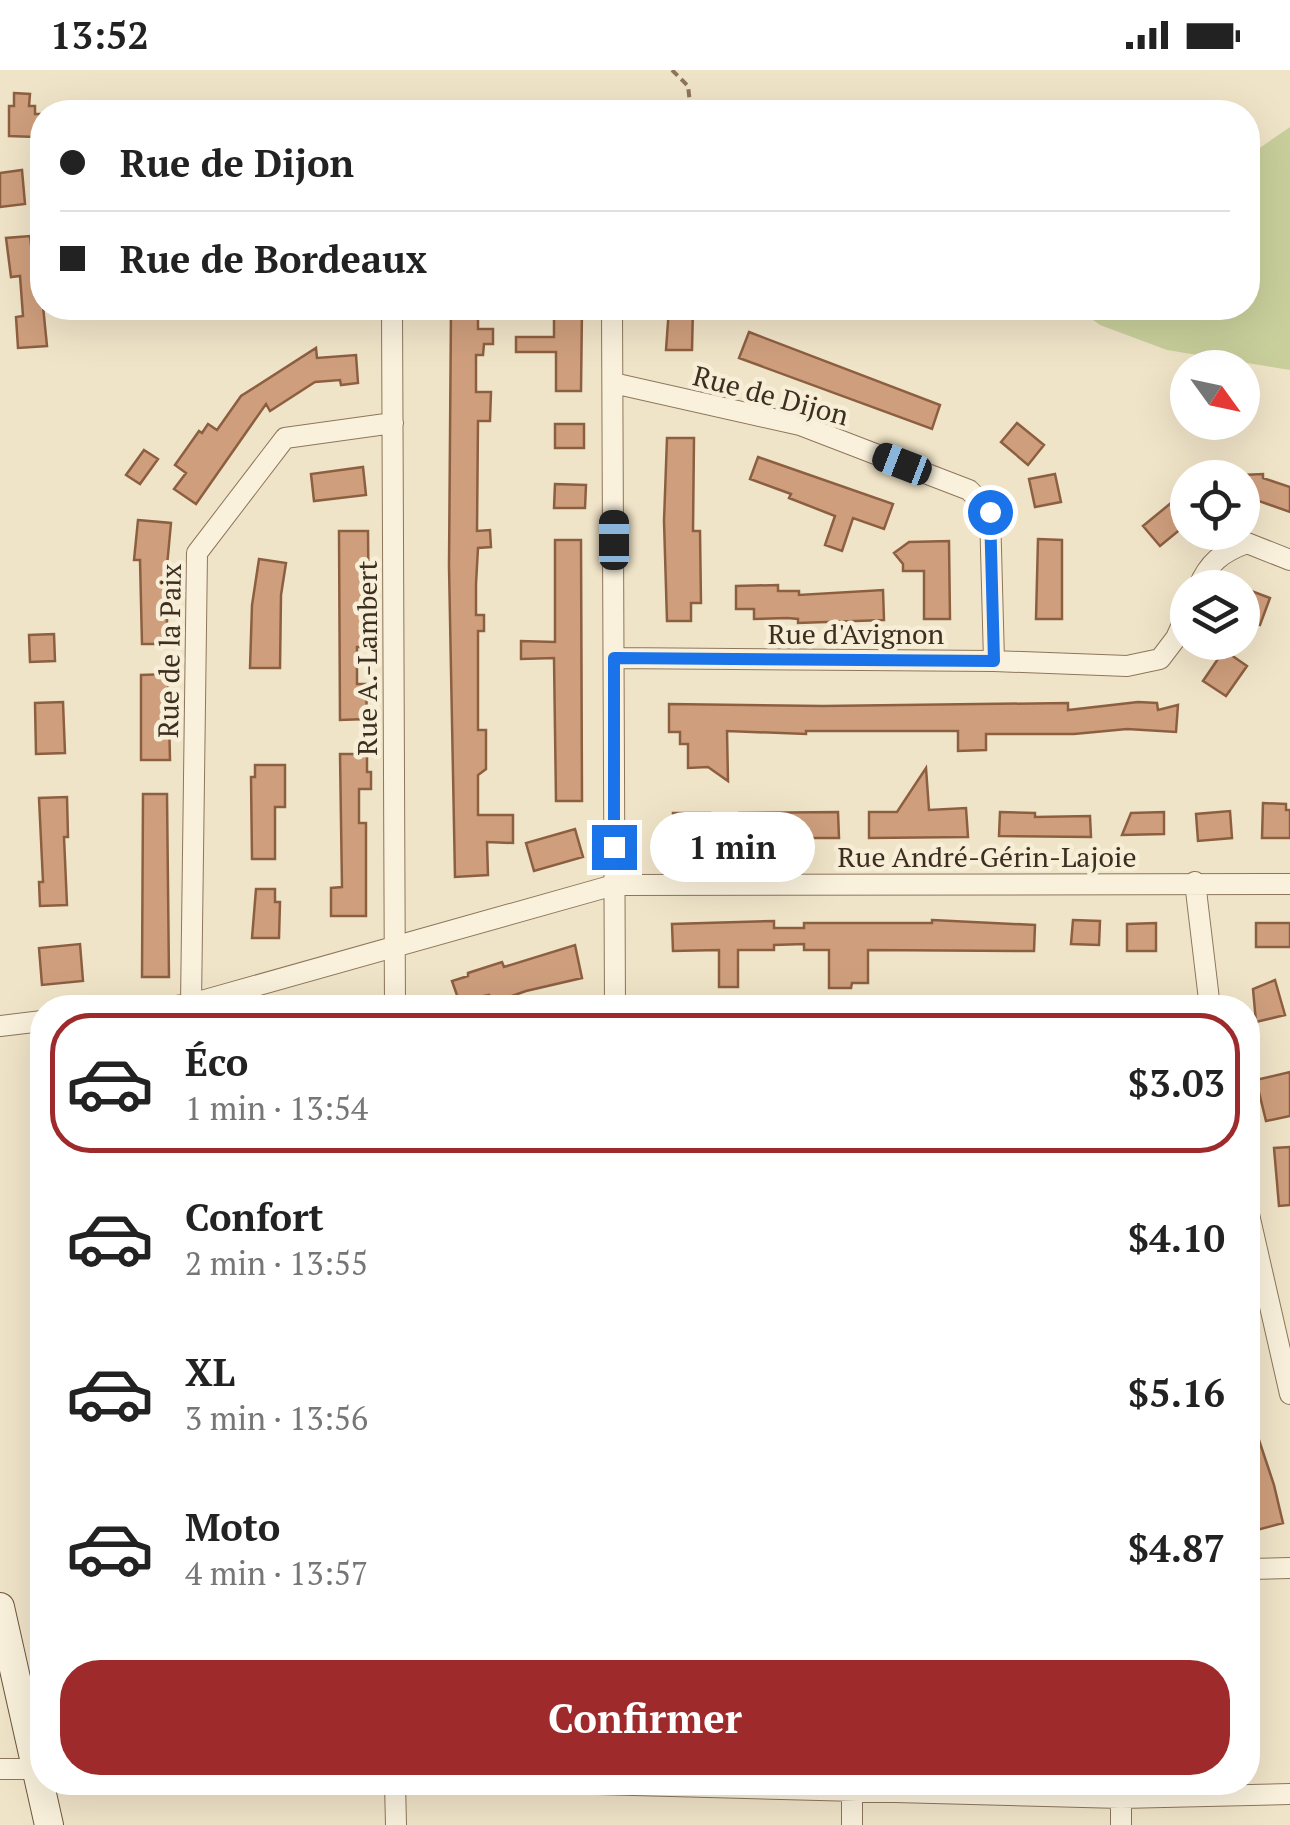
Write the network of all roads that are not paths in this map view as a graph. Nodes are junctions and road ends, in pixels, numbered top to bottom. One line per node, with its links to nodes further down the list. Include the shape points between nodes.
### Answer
1 (392, 320): 4 (street, Rue A.-Lambert)
2 (612, 320): 3 (street)
3 (613, 383): 8 (street); 9 (street, Rue de Dijon, via 800,425 970,490 990,512)
4 (393, 422): 13 (street, Rue A.-Lambert); 14 (street, Rue de la Paix, via 285,438 197,553)
5 (1290, 560): 6 (street, via 1247,543 1225,551)
6 (1205, 570)
7 (1170, 646): 9 (street, Rue d'Avignon, via 1160,660 1127,666)
8 (614, 658): 9 (street, Rue d'Avignon); 12 (street)
9 (994, 661)
10 (1195, 882): 11 (street, Rue André-Gérin-Lajoie); 12 (street, Rue André-Gérin-Lajoie); 18 (street)
11 (1290, 884)
12 (614, 885): 13 (street, Rue André-Gérin-Lajoie); 17 (street)
13 (395, 947): 15 (street, Rue André-Gérin-Lajoie); 16 (street, Rue A.-Lambert)
14 (191, 995)
15 (223, 995)
16 (395, 995)
17 (615, 995)
18 (1208, 995)
19 (30, 1022): 20 (street)
20 (0, 1026)
21 (1260, 1258): 22 (street)
22 (1287, 1366): 23 (street)
23 (1290, 1394)
24 (1290, 1568): 25 (street)
25 (1260, 1569)
26 (0, 1608): 27 (main road)
27 (30, 1729)
28 (0, 1769): 29 (street)
29 (30, 1769)
30 (1290, 1794): 36 (street)
31 (44, 1795): 38 (main road)
32 (396, 1795): 39 (street)
33 (852, 1795): 40 (street)
34 (1006, 1795): 37 (street)
35 (1248, 1795): 37 (street)
36 (1260, 1795)
37 (1121, 1798): 41 (street)
38 (49, 1825)
39 (396, 1825)
40 (852, 1825)
41 (1120, 1825)

